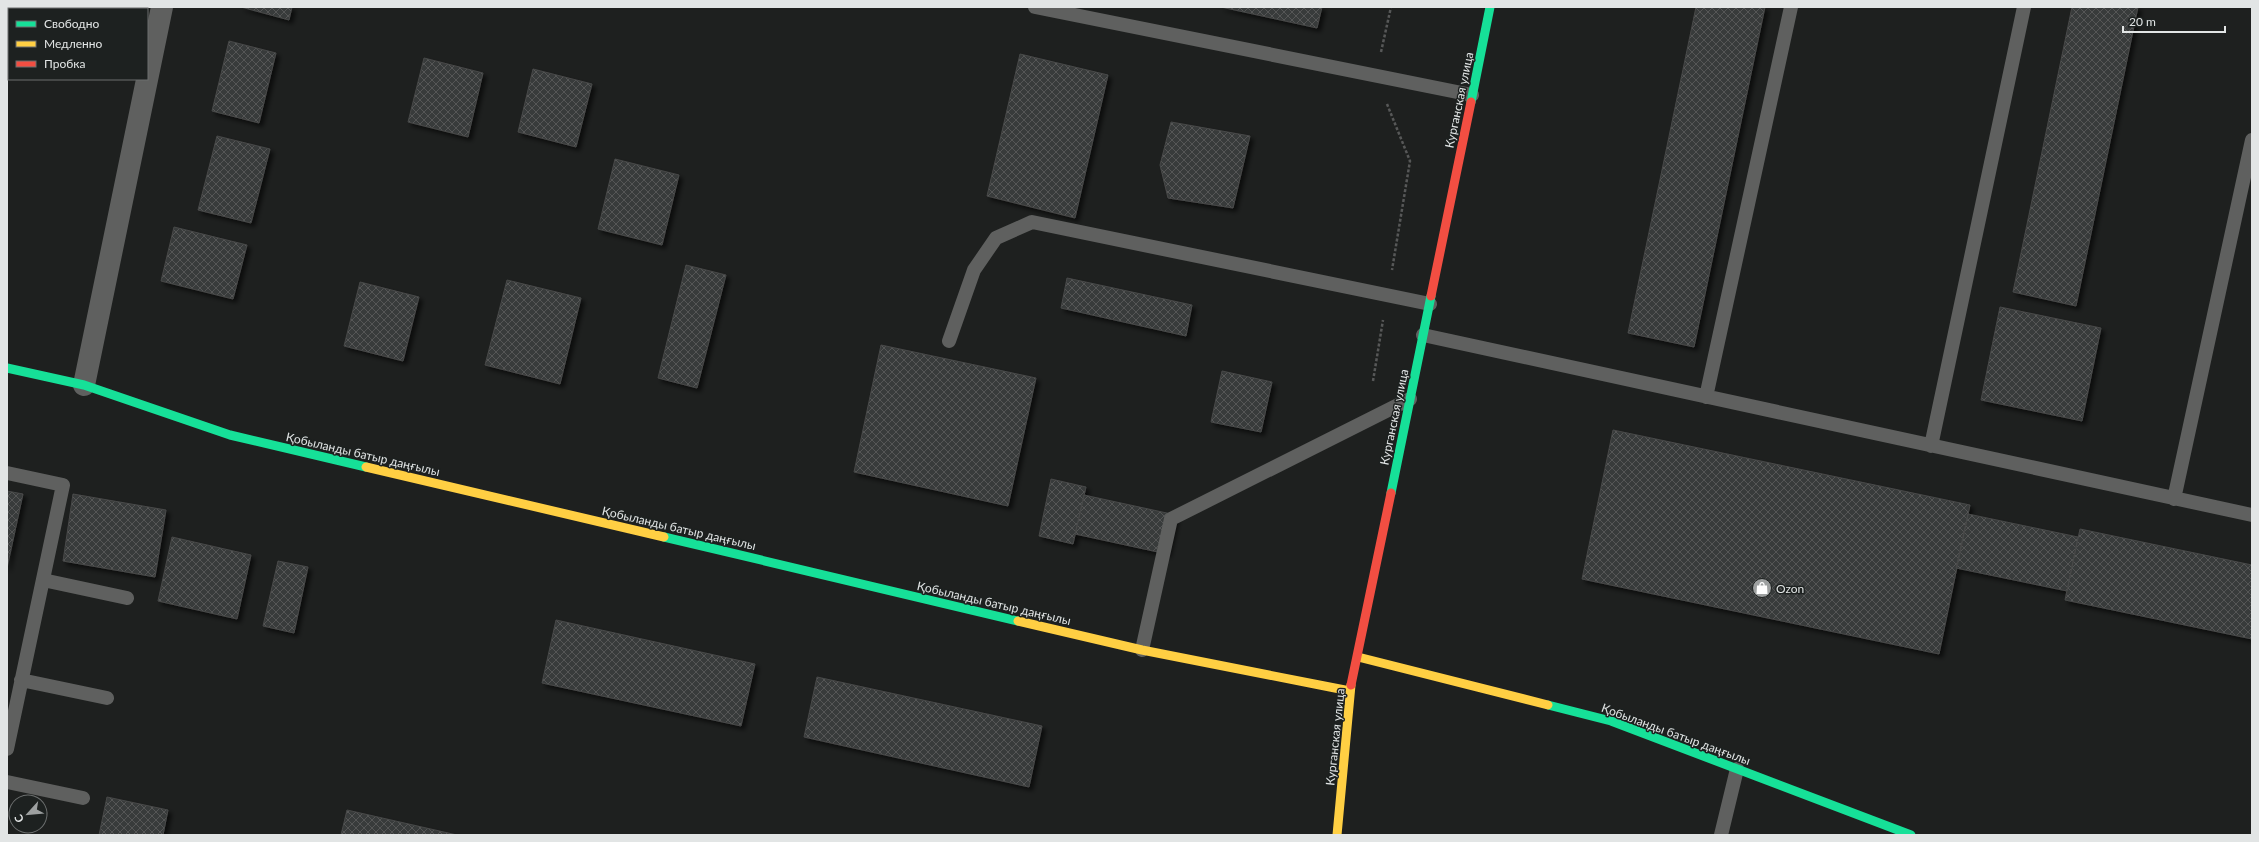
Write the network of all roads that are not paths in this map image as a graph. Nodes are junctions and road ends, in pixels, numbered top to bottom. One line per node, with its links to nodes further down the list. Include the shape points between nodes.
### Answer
1 (162, 7): 7 (street)
2 (1035, 7): 6 (lane)
3 (1490, 7): 9 (street, Курганская улица)
4 (1791, 7): 16 (lane)
5 (2024, 7): 18 (lane)
6 (1054, 9): 9 (lane)
7 (148, 75)
8 (147, 80): 15 (street)
9 (1472, 95): 11 (street, Курганская улица)
10 (2252, 140): 20 (lane)
11 (1430, 304): 12 (street, Курганская улица); 13 (lane, via 1032,222 996,238 974,270)
12 (1423, 335): 16 (lane); 17 (street, Курганская улица)
13 (949, 341)
14 (7, 368): 15 (street, Қобыланды батыр даңғылы)
15 (84, 385): 24 (street, Қобыланды батыр даңғылы, via 230,435)
16 (1706, 397): 18 (lane)
17 (1410, 399): 24 (lane, via 1171,519); 25 (street, Курганская улица)
18 (1931, 446): 20 (lane)
19 (7, 473): 22 (lane, via 63,485)
20 (2174, 498): 21 (lane)
21 (2252, 515)
22 (43, 580): 23 (lane); 26 (lane)
23 (127, 598)
24 (1142, 650): 27 (street, Қобыланды батыр даңғылы)
25 (1358, 657): 27 (street, Курганская улица); 30 (street, Қобыланды батыр даңғылы, via 1612,721)
26 (22, 680): 28 (lane); 29 (lane)
27 (1350, 691): 33 (street, Курганская улица)
28 (107, 698)
29 (7, 749)
30 (1737, 769): 34 (lane); 35 (street, Қобыланды батыр даңғылы)
31 (7, 782): 32 (lane)
32 (83, 798)
33 (1337, 835)
34 (1721, 835)
35 (1911, 835)

